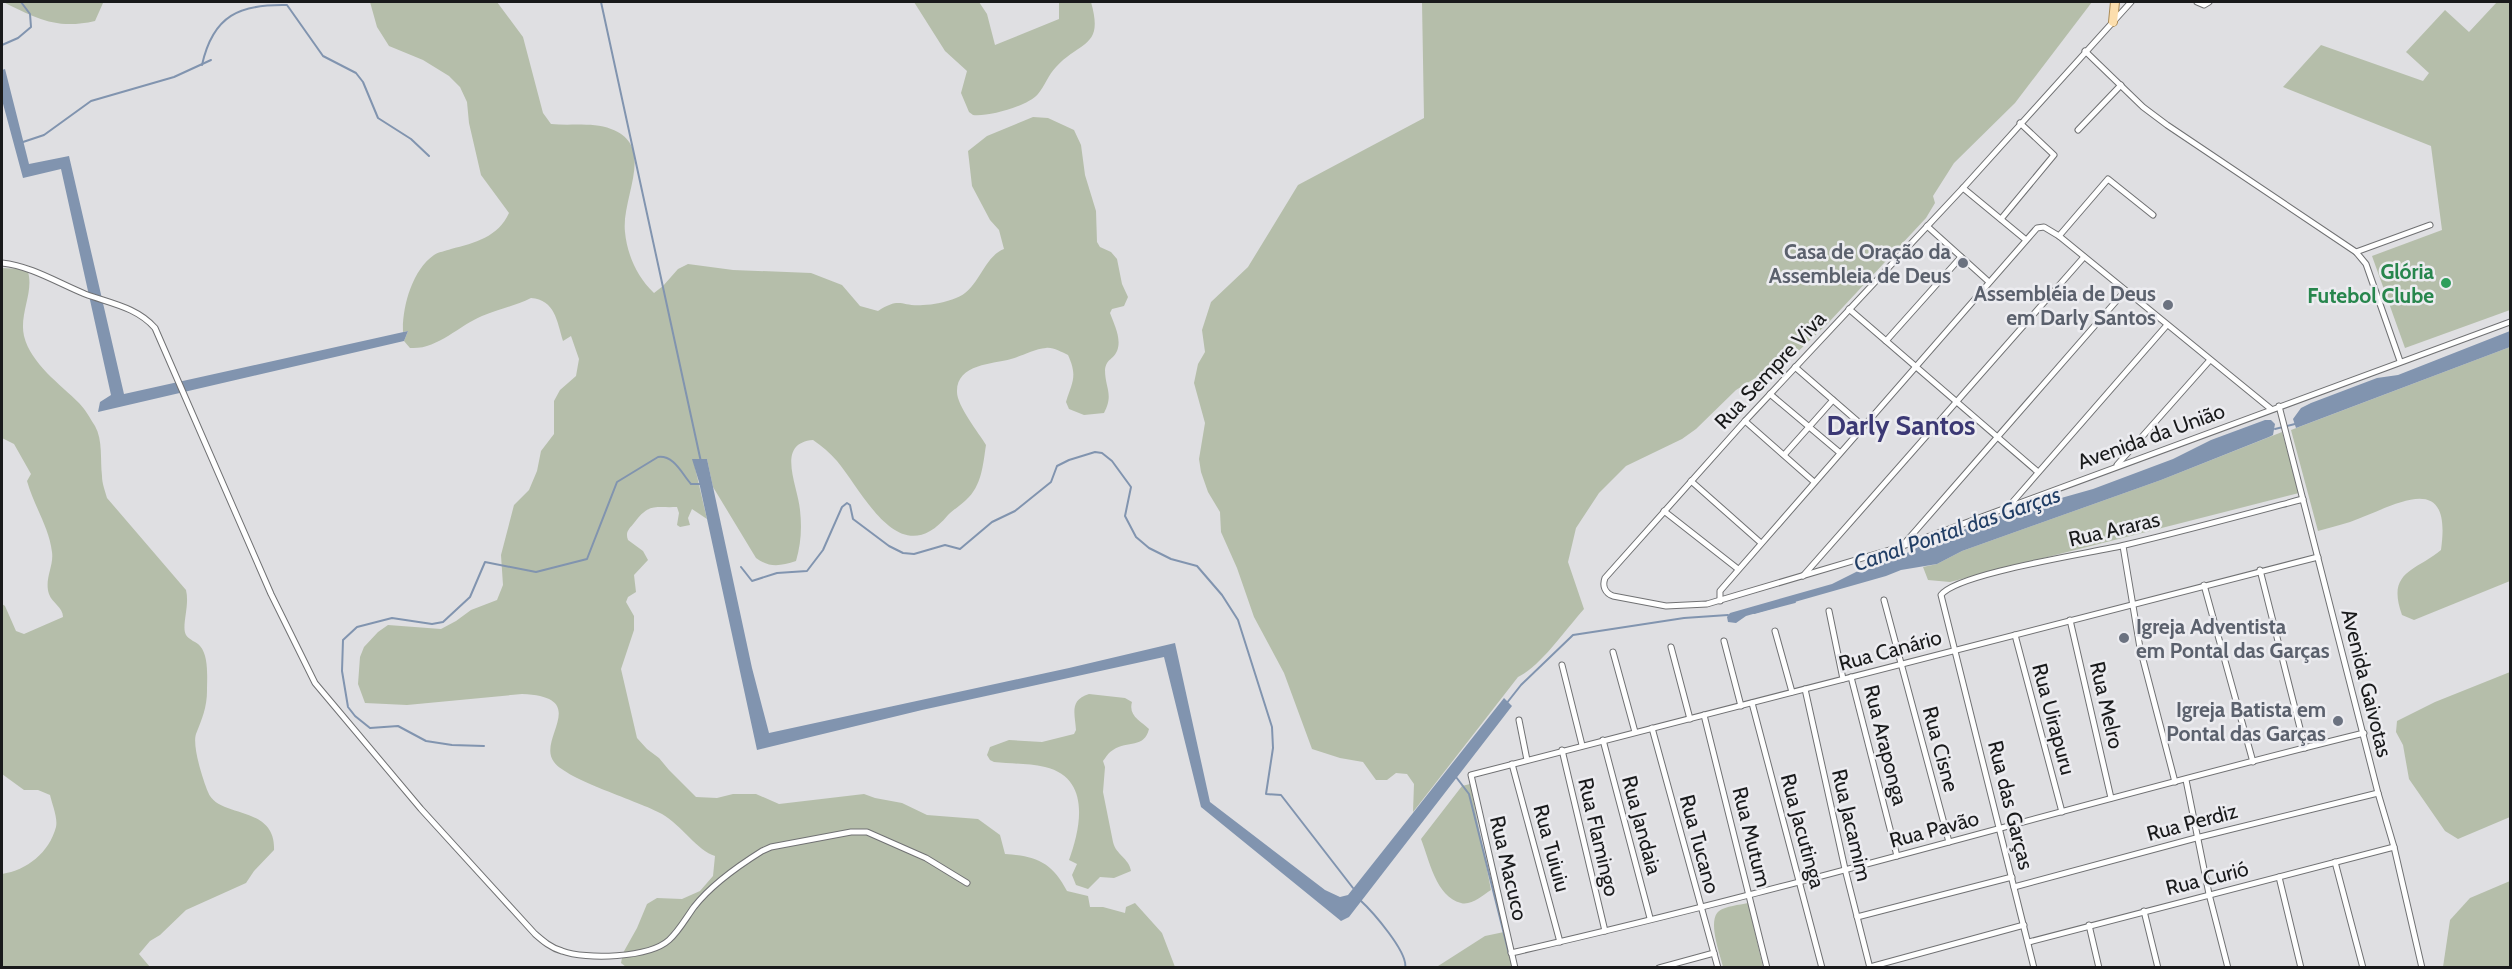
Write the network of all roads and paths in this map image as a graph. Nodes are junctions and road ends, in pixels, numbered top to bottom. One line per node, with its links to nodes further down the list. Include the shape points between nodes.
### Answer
1 (2115, 2): 5 (main road)
2 (2131, 2): 5 (street, Rua Sempre Viva)
3 (2197, 2): 4 (street)
4 (2209, 2)
5 (2113, 22): 6 (street, Rua Sempre Viva)
6 (2085, 51): 7 (street); 8 (street, Rua Sempre Viva)
7 (2121, 85): 9 (street); 17 (street, via 2167,125)
8 (2020, 123): 10 (street, Rua Sempre Viva); 12 (street, via 2054,155)
9 (2078, 130)
10 (1963, 188): 12 (street); 14 (street, Rua Sempre Viva)
11 (2153, 215): 15 (street, via 2108,178)
12 (2001, 219): 16 (street)
13 (2430, 225): 17 (street)
14 (1927, 226): 18 (street); 23 (street, Rua Sempre Viva)
15 (2059, 236): 16 (street, via 2040,228); 19 (street)
16 (2026, 240): 21 (street)
17 (2356, 252): 28 (street, via 2366,264)
18 (1961, 257): 21 (street); 26 (street)
19 (2084, 257): 22 (street); 33 (street)
20 (2, 263): 107 (street, via 111,301 142,316 159,334 271,594 315,683 421,809 535,934 554,948 585,956 651,950 670,940 705,895 762,851 851,831 884,839)
21 (1989, 282): 30 (street)
22 (2125, 291): 25 (street); 39 (street)
23 (1849, 309): 26 (street); 29 (street, Rua Sempre Viva)
24 (2511, 322): 28 (street, Avenida da União)
25 (2167, 325): 27 (street); 43 (street)
26 (1886, 341): 30 (street)
27 (2210, 360): 35 (street); 42 (street)
28 (2400, 361): 34 (street, Avenida da União)
29 (1795, 367): 31 (street, Rua Sempre Viva); 32 (street)
30 (1915, 367): 33 (street); 37 (street)
31 (1770, 394): 36 (street, Rua Sempre Viva); 38 (street)
32 (1833, 400): 37 (street); 38 (street)
33 (1956, 402): 39 (street); 56 (street)
34 (2279, 406): 35 (street, Avenida da União); 46 (street, Avenida Gaivotas)
35 (2271, 410): 42 (street, Avenida da União)
36 (1745, 421): 41 (street); 44 (street, Rua Sempre Viva)
37 (1863, 426): 40 (street)
38 (1808, 428): 40 (street); 41 (street)
39 (1997, 438): 43 (street); 50 (street)
40 (1839, 452): 45 (street)
41 (1784, 455): 45 (street)
42 (2116, 466): 47 (street, Avenida da União)
43 (2038, 472): 47 (street)
44 (1691, 481): 48 (street, Rua Sempre Viva); 49 (street)
45 (1813, 481): 49 (street)
46 (2302, 499): 51 (street, Rua Araras); 52 (street, Avenida Gaivotas)
47 (2009, 506): 50 (street, Avenida da União)
48 (1664, 511): 53 (street); 55 (street, Rua Sempre Viva)
49 (1761, 543): 53 (street)
50 (1903, 546): 56 (street, Avenida da União)
51 (2123, 546): 59 (street, Rua Araras, via 1965,581 1945,590); 61 (street)
52 (2318, 557): 54 (street, Rua Canário); 83 (street, Avenida Gaivotas)
53 (1738, 569): 60 (street, via 1720,591)
54 (2260, 570): 57 (street, Rua Canário); 86 (street)
55 (1605, 578): 60 (street, Avenida da União, via 1605,590 1613,596 1666,606)
56 (1802, 578): 60 (street, Avenida da União)
57 (2204, 585): 61 (street, Rua Canário); 89 (street)
58 (1884, 600): 70 (street, Rua Cisne)
59 (1941, 600): 68 (street, Rua das Garças)
60 (1720, 601)
61 (2132, 604): 63 (street, Rua Canário); 93 (street)
62 (1829, 611): 73 (street)
63 (2070, 620): 65 (street, Rua Canário); 95 (street, Rua Melro)
64 (1775, 631): 75 (street)
65 (2015, 634): 68 (street, Rua Canário); 96 (street, Rua Uirapuru)
66 (1724, 641): 77 (street)
67 (1671, 647): 79 (street)
68 (1954, 650): 70 (street, Rua Canário); 97 (street, Rua das Garças)
69 (1613, 652): 82 (street)
70 (1901, 664): 72 (street, Rua Canário); 99 (street, Rua Cisne)
71 (1562, 665): 85 (street)
72 (1851, 677): 73 (street, Rua Canário); 101 (street, Rua Araponga)
73 (1843, 679): 74 (street, Rua Canário)
74 (1805, 689): 75 (street, Rua Canário); 103 (street, Rua Jacamim)
75 (1792, 693): 76 (street, Rua Canário)
76 (1752, 703): 77 (street, Rua Canário); 106 (street, Rua Jacutinga)
77 (1741, 706): 78 (street, Rua Canário)
78 (1704, 715): 79 (street, Rua Canário); 109 (street, Rua Mutum)
79 (1689, 719): 81 (street, Rua Canário)
80 (1518, 720): 88 (street)
81 (1652, 728): 82 (street, Rua Canário); 111 (street, Rua Tucano)
82 (1635, 732): 84 (street, Rua Canário)
83 (2364, 734): 86 (street, Rua Pavão); 94 (street, Avenida Gaivotas)
84 (1603, 740): 85 (street, Rua Canário); 114 (street, Rua Jandaia)
85 (1582, 745): 87 (street, Rua Canário)
86 (2305, 748): 89 (street, Rua Pavão)
87 (1562, 750): 88 (street, Rua Canário); 117 (street, Rua Flamingo)
88 (1527, 760): 90 (street, Rua Canário)
89 (2253, 762): 92 (street, Rua Pavão)
90 (1512, 764): 91 (street, Rua Canário); 118 (street, Rua Tuiuiu)
91 (1471, 775): 120 (street, Rua Macuco)
92 (2186, 780): 93 (street, Rua Pavão); 98 (street)
93 (2175, 782): 95 (street, Rua Pavão)
94 (2378, 793): 98 (street, Rua Perdiz); 100 (street, Avenida Gaivotas)
95 (2111, 798): 96 (street, Rua Pavão)
96 (2061, 812): 97 (street, Rua Pavão)
97 (2001, 828): 99 (street, Rua Pavão); 104 (street, Rua das Garças)
98 (2196, 838): 108 (street, Rua Perdiz); 110 (street)
99 (1949, 842): 101 (street, Rua Pavão)
100 (2394, 847): 102 (street, Rua Curió); 134 (street, Avenida Gaivotas)
101 (1896, 856): 103 (street, Rua Pavão)
102 (2335, 862): 105 (street, Rua Curió); 133 (street)
103 (1845, 869): 106 (street, Rua Pavão); 113 (street, Rua Jacamim)
104 (2012, 877): 108 (street, Rua das Garças); 113 (street)
105 (2279, 877): 110 (street, Rua Curió); 132 (street)
106 (1798, 880): 109 (street, Rua Pavão); 127 (street, Rua Jacutinga)
107 (968, 883)
108 (2014, 887): 115 (street, Rua das Garças)
109 (1750, 894): 111 (street, Rua Pavão); 126 (street, Rua Mutum)
110 (2209, 894): 112 (street, Rua Curió); 131 (street)
111 (1700, 906): 114 (street, Rua Pavão); 121 (street, Rua Tucano)
112 (2144, 912): 116 (street, Rua Curió); 130 (street)
113 (1857, 917): 122 (street, Rua Jacamim)
114 (1650, 918): 117 (street, Rua Pavão)
115 (2024, 925): 119 (street, Rua das Garças); 122 (street)
116 (2089, 925): 119 (street, Rua Curió); 129 (street)
117 (1605, 931): 118 (street, Rua Pavão)
118 (1560, 942): 120 (street, Rua Pavão)
119 (2029, 942): 128 (street, Rua das Garças)
120 (1511, 953): 123 (street, Rua Macuco)
121 (1714, 953): 124 (street); 125 (street, Rua Tucano)
122 (1870, 967)
123 (1515, 968)
124 (1659, 968)
125 (1718, 968)
126 (1767, 968)
127 (1822, 968)
128 (2034, 968)
129 (2099, 968)
130 (2158, 968)
131 (2228, 968)
132 (2301, 968)
133 (2363, 968)
134 (2422, 968)

